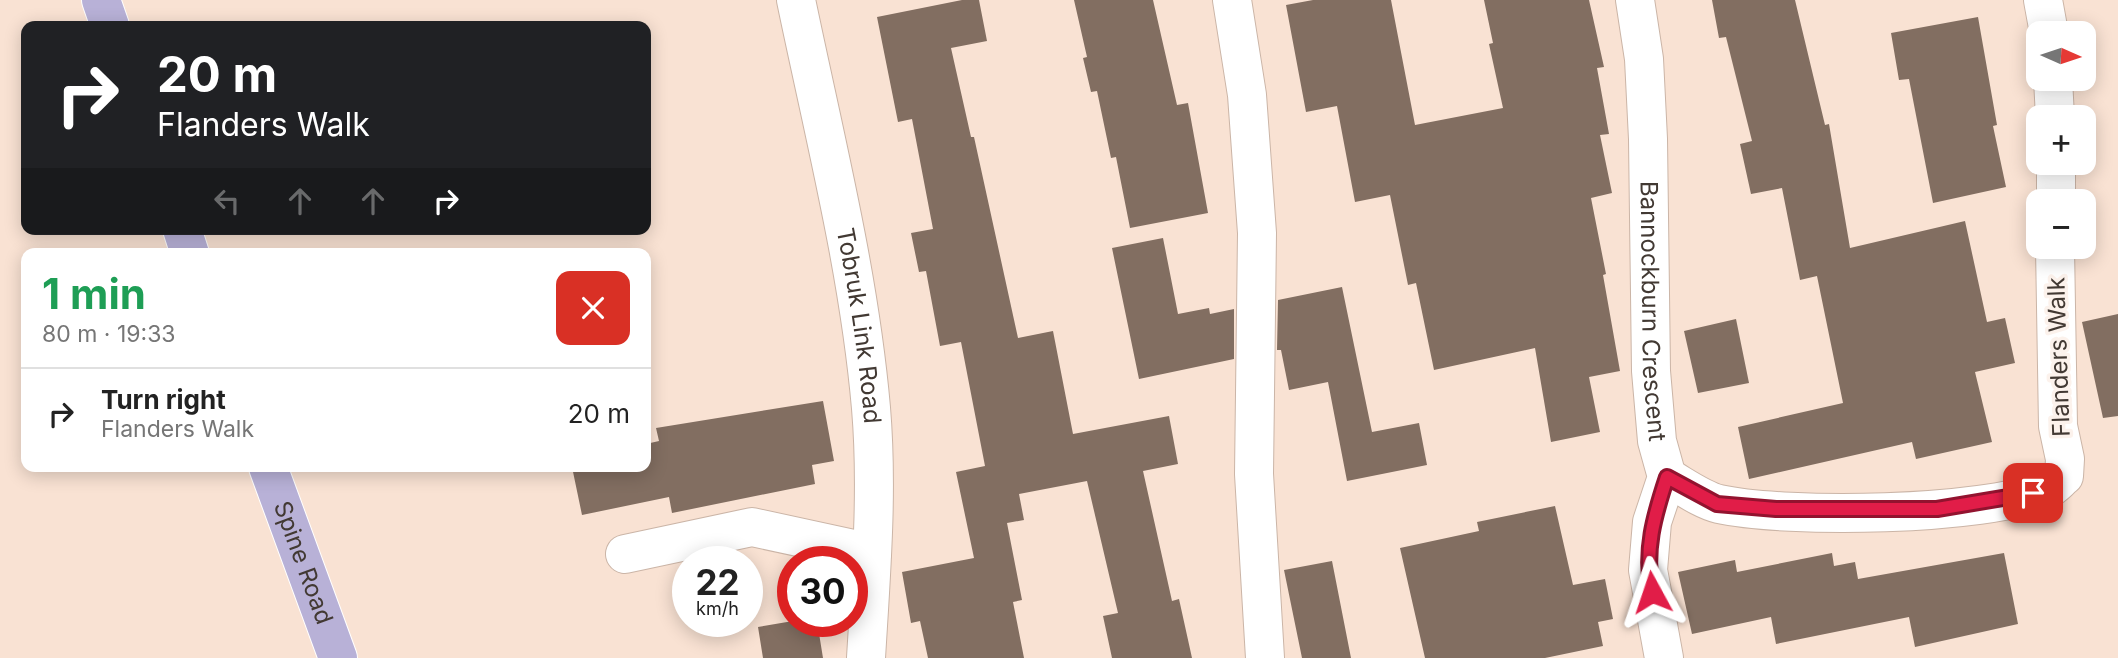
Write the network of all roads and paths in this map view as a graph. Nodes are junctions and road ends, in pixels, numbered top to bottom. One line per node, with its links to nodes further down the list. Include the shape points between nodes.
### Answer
1 (101, 0): 6 (main road)
2 (796, 0): 11 (street, Tobruk Link Road, via 862,326 874,459)
3 (1232, 0): 15 (street, via 1247,95 1257,233 1254,474)
4 (1636, 0): 10 (street, Bannockburn Crescent, via 1648,139 1651,371 1657,441)
5 (2043, 0): 7 (street)
6 (108, 21)
7 (2047, 21)
8 (2055, 259): 10 (street, Flanders Walk, via 2058,426 2065,458 2064,476 2050,488 1937,509 1826,511 1717,504)
9 (270, 472): 13 (main road, Spine Road)
10 (1667, 477): 16 (street, via 1651,522 1648,570)
11 (872, 553): 12 (street, via 752,527); 14 (street, Tobruk Link Road)
12 (625, 554)
13 (338, 658)
14 (866, 658)
15 (1265, 658)
16 (1664, 658)

